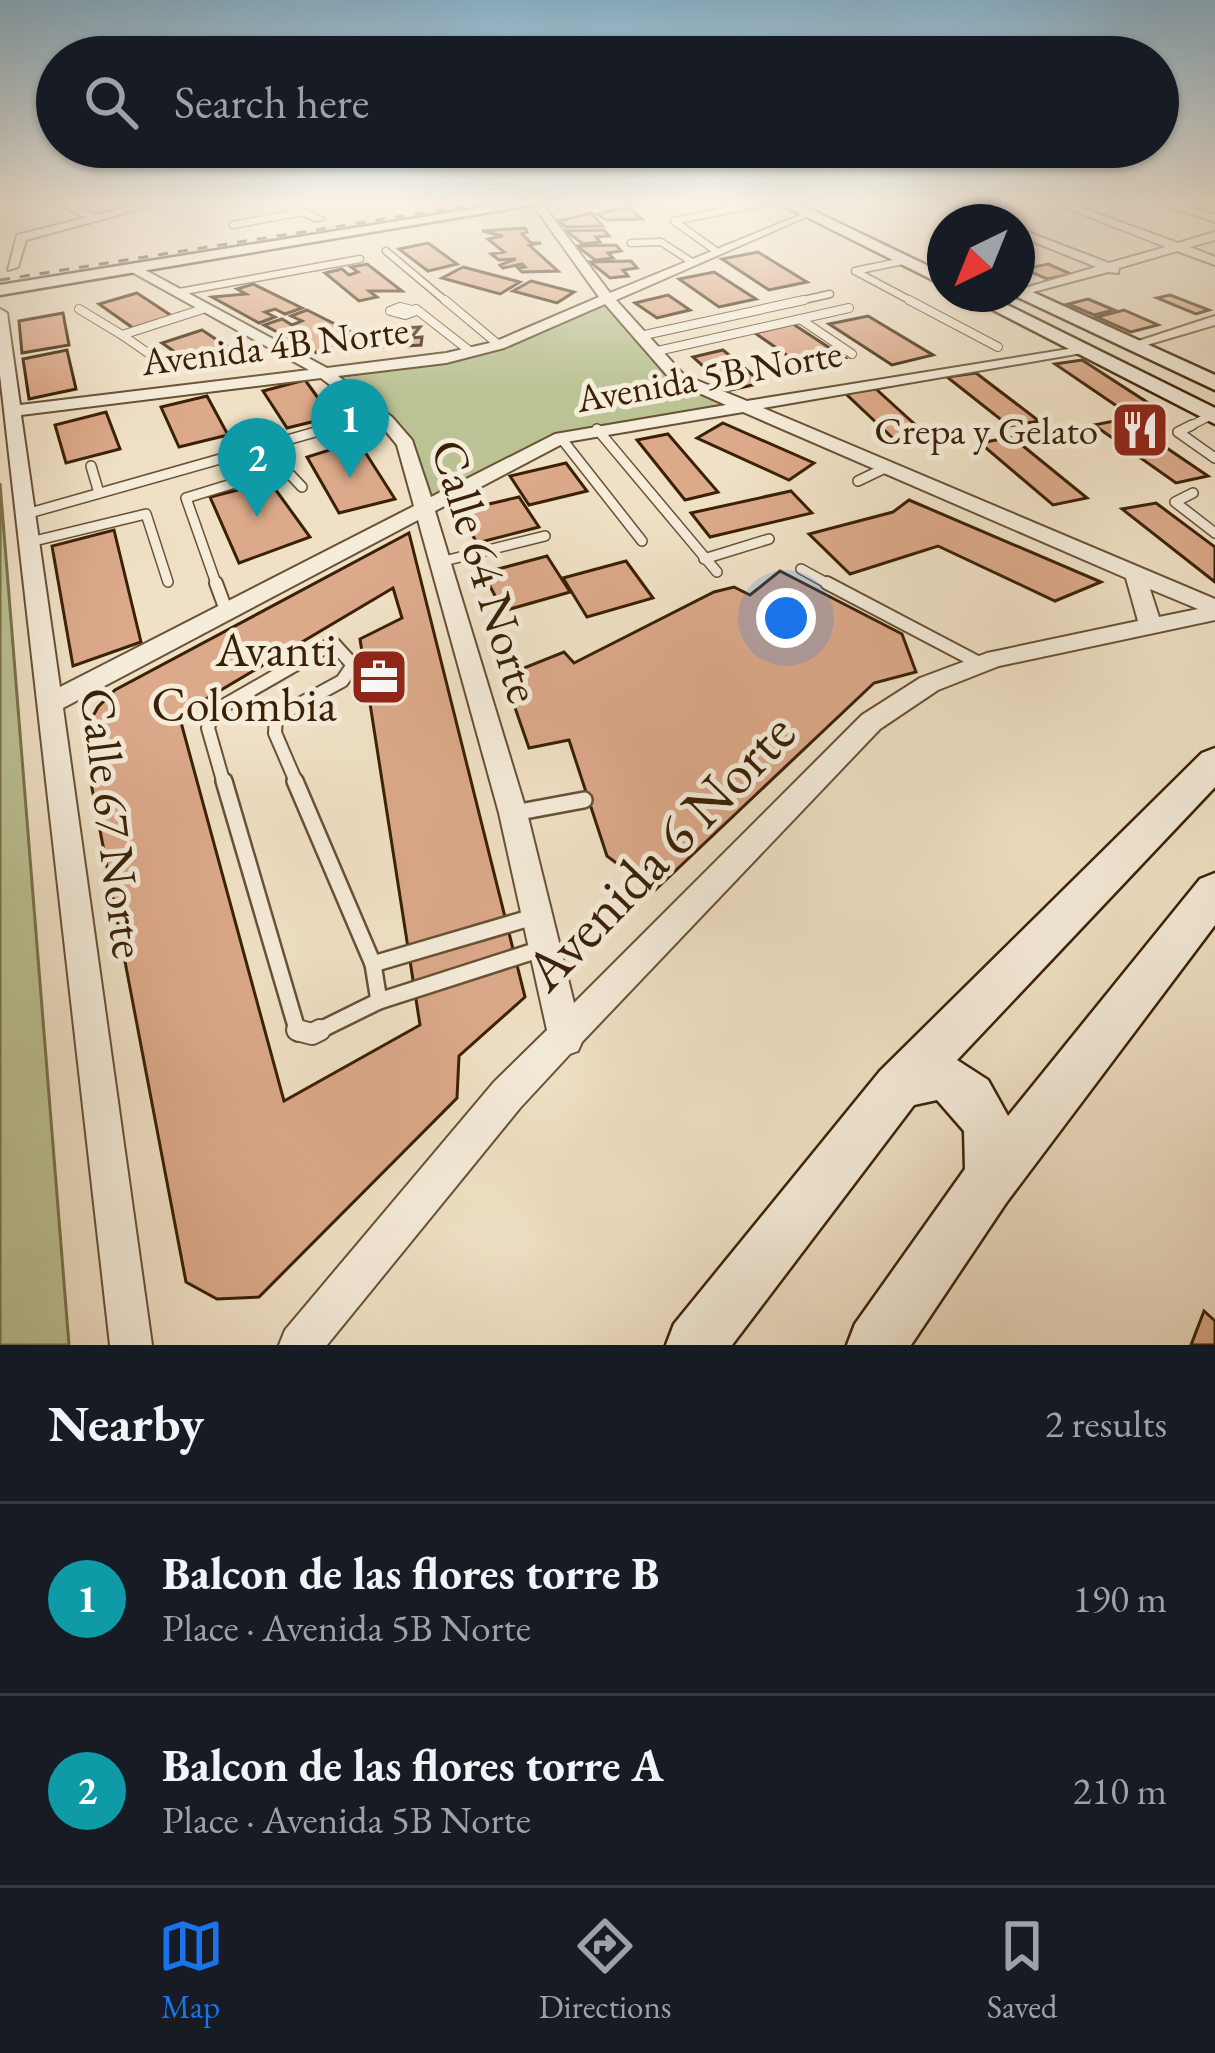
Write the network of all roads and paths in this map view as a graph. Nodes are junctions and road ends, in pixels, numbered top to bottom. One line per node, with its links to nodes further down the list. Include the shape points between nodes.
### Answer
1 (154, 265): 9 (main road)
2 (328, 265): 13 (lane)
3 (403, 265): 27 (lane)
4 (583, 265): 15 (street)
5 (685, 265): 15 (street, Avenida 4B Norte)
6 (892, 265): 29 (lane, via 855,272)
7 (1101, 265): 10 (street)
8 (1130, 265): 10 (street)
9 (134, 268): 12 (main road); 13 (street, Calle 64 Norte)
10 (1114, 270): 11 (street)
11 (1035, 288)
12 (0, 290)
13 (179, 292): 18 (street, Calle 64 Norte)
14 (830, 294): 26 (lane)
15 (606, 297): 26 (street); 27 (street, Avenida 4B Norte)
16 (1035, 299): 28 (main road)
17 (415, 306): 31 (lane)
18 (206, 308): 25 (lane); 35 (street, Calle 64 Norte)
19 (849, 308): 23 (lane)
20 (79, 309): 25 (lane)
21 (1007, 312): 30 (main road)
22 (0, 313): 38 (street, Calle 67 Norte)
23 (800, 320): 32 (lane); 33 (lane)
24 (1215, 320): 28 (street)
25 (122, 335): 34 (lane)
26 (640, 336): 32 (street)
27 (499, 345): 31 (street, Avenida 4B Norte)
28 (1133, 345): 36 (main road)
29 (998, 347)
30 (1082, 349): 37 (street, Avenida 5B Norte); 39 (main road)
31 (471, 352): 35 (street, Avenida 4B Norte)
32 (653, 352): 37 (street, via 678,378)
33 (852, 355)
34 (171, 369)
35 (321, 373): 38 (street, Avenida 4B Norte); 50 (street, Calle 64 Norte, via 394,425)
36 (1215, 383)
37 (736, 405): 41 (street, Avenida 5B Norte); 45 (street)
38 (13, 411): 51 (street, Calle 67 Norte)
39 (1213, 416): 43 (lane, via 1178,432)
40 (354, 421): 48 (lane)
41 (597, 429): 42 (street, Avenida 5B Norte); 57 (lane)
42 (562, 438): 50 (street, Avenida 5B Norte); 55 (lane)
43 (1215, 458)
44 (91, 466): 48 (lane)
45 (883, 469): 46 (lane); 61 (street)
46 (857, 482)
47 (302, 487): 63 (lane, via 284,468 186,498)
48 (99, 493): 51 (lane)
49 (1192, 493): 52 (lane, via 1175,502)
50 (424, 508): 58 (street, Calle 64 Norte); 63 (street, Avenida 5B Norte)
51 (26, 514): 56 (street, Calle 67 Norte)
52 (1215, 533)
53 (545, 536): 58 (lane)
54 (769, 538): 57 (lane)
55 (642, 541)
56 (30, 542): 62 (lane, via 139,512); 67 (street, Calle 67 Norte)
57 (704, 559): 60 (lane)
58 (440, 562): 70 (street, Calle 64 Norte)
59 (801, 568): 66 (lane)
60 (717, 572)
61 (1136, 577): 64 (street); 65 (street)
62 (168, 581)
63 (226, 610): 67 (street, Avenida 5B Norte)
64 (1215, 611): 65 (street, Avenida 6 Norte)
65 (1151, 629): 66 (street, Avenida 6 Norte)
66 (981, 664): 76 (street, Avenida 6 Norte, via 929,684 871,722)
67 (50, 703): 79 (street, Calle 67 Norte)
68 (1215, 763): 77 (main road)
69 (584, 800): 70 (lane)
70 (513, 813): 72 (street, Calle 64 Norte)
71 (1215, 892): 78 (main road)
72 (538, 915): 73 (street, Calle 64 Norte); 74 (lane)
73 (546, 948): 75 (lane); 76 (street, Calle 64 Norte)
74 (373, 964): 75 (lane); 75 (lane, via 275,733 276,718 342,681 353,665 333,643 213,712 208,728 298,1033 312,1034)
75 (380, 1001)
76 (566, 1039): 80 (street, Avenida 6 Norte, via 507,1095)
77 (897, 1088): 78 (main road, via 929,1076 978,1104 996,1144); 82 (main road)
78 (987, 1184): 83 (main road)
79 (128, 1326): 81 (street)
80 (298, 1343)
81 (152, 1345)
82 (695, 1345)
83 (876, 1345)

